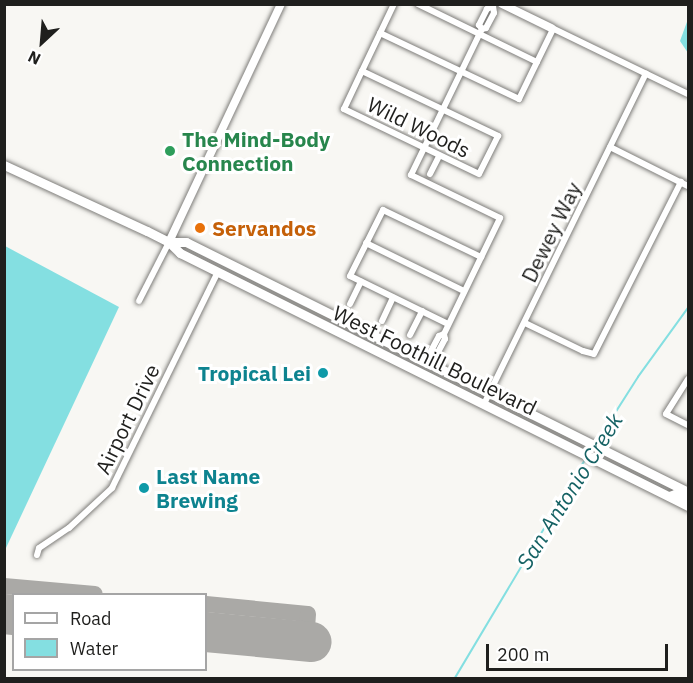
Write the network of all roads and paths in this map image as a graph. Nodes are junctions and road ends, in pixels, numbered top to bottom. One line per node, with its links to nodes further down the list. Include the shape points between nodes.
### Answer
1 (281, 4): 24 (main road)
2 (394, 4): 10 (street)
3 (418, 4): 9 (street)
4 (502, 4): 8 (main road)
5 (493, 5): 6 (street); 7 (street)
6 (483, 17): 7 (street); 9 (street)
7 (490, 21): 9 (street)
8 (552, 29): 11 (street); 14 (street)
9 (481, 32): 11 (street); 13 (street)
10 (380, 33): 12 (street); 13 (street)
11 (537, 62): 13 (street, via 519,99)
12 (362, 71): 16 (street); 18 (street, Wild Woods, via 344,109)
13 (461, 72): 16 (street)
14 (646, 74): 15 (street); 17 (street, Dewey Way)
15 (688, 94)
16 (443, 110): 18 (street); 19 (street, Wild Woods, via 498,136 479,174)
17 (610, 147): 22 (street); 39 (street, Dewey Way)
18 (424, 148): 19 (street, Wild Woods); 26 (street, via 411,175 500,218)
19 (439, 156): 21 (street)
20 (4, 165): 24 (main road, West Foothill Boulevard)
21 (430, 174)
22 (681, 182): 23 (street); 39 (street, via 594,354)
23 (688, 186)
24 (169, 242): 27 (main road, West Foothill Boulevard, via 180,253); 31 (main road, West Foothill Boulevard, via 186,242); 33 (street)
25 (366, 243): 26 (street, via 382,210); 28 (street, via 350,276); 30 (street)
26 (481, 257): 30 (street)
27 (218, 272): 29 (main road, West Foothill Boulevard); 51 (street, Airport Drive, via 112,488 69,528 39,548)
28 (361, 281): 32 (street); 34 (street)
29 (242, 284): 31 (main road, via 251,282 279,295); 35 (main road, West Foothill Boulevard)
30 (464, 291): 40 (street)
31 (288, 292): 37 (main road, West Foothill Boulevard)
32 (393, 297): 36 (street); 38 (street)
33 (139, 301)
34 (350, 304)
35 (297, 311): 37 (main road, via 305,308 334,322); 45 (main road, West Foothill Boulevard)
36 (422, 311): 40 (street); 41 (street)
37 (345, 321): 42 (main road, West Foothill Boulevard)
38 (381, 321)
39 (525, 323): 44 (street, Dewey Way)
40 (448, 324): 42 (street, via 445,339)
41 (410, 335)
42 (431, 359): 44 (main road, West Foothill Boulevard)
43 (688, 379): 46 (street, via 666,414)
44 (490, 393): 45 (street, Dewey Way); 47 (main road, West Foothill Boulevard)
45 (484, 404): 48 (main road, West Foothill Boulevard)
46 (688, 425)
47 (688, 492)
48 (669, 496): 49 (main road); 50 (main road, West Foothill Boulevard)
49 (688, 499)
50 (688, 506)
51 (37, 555)

